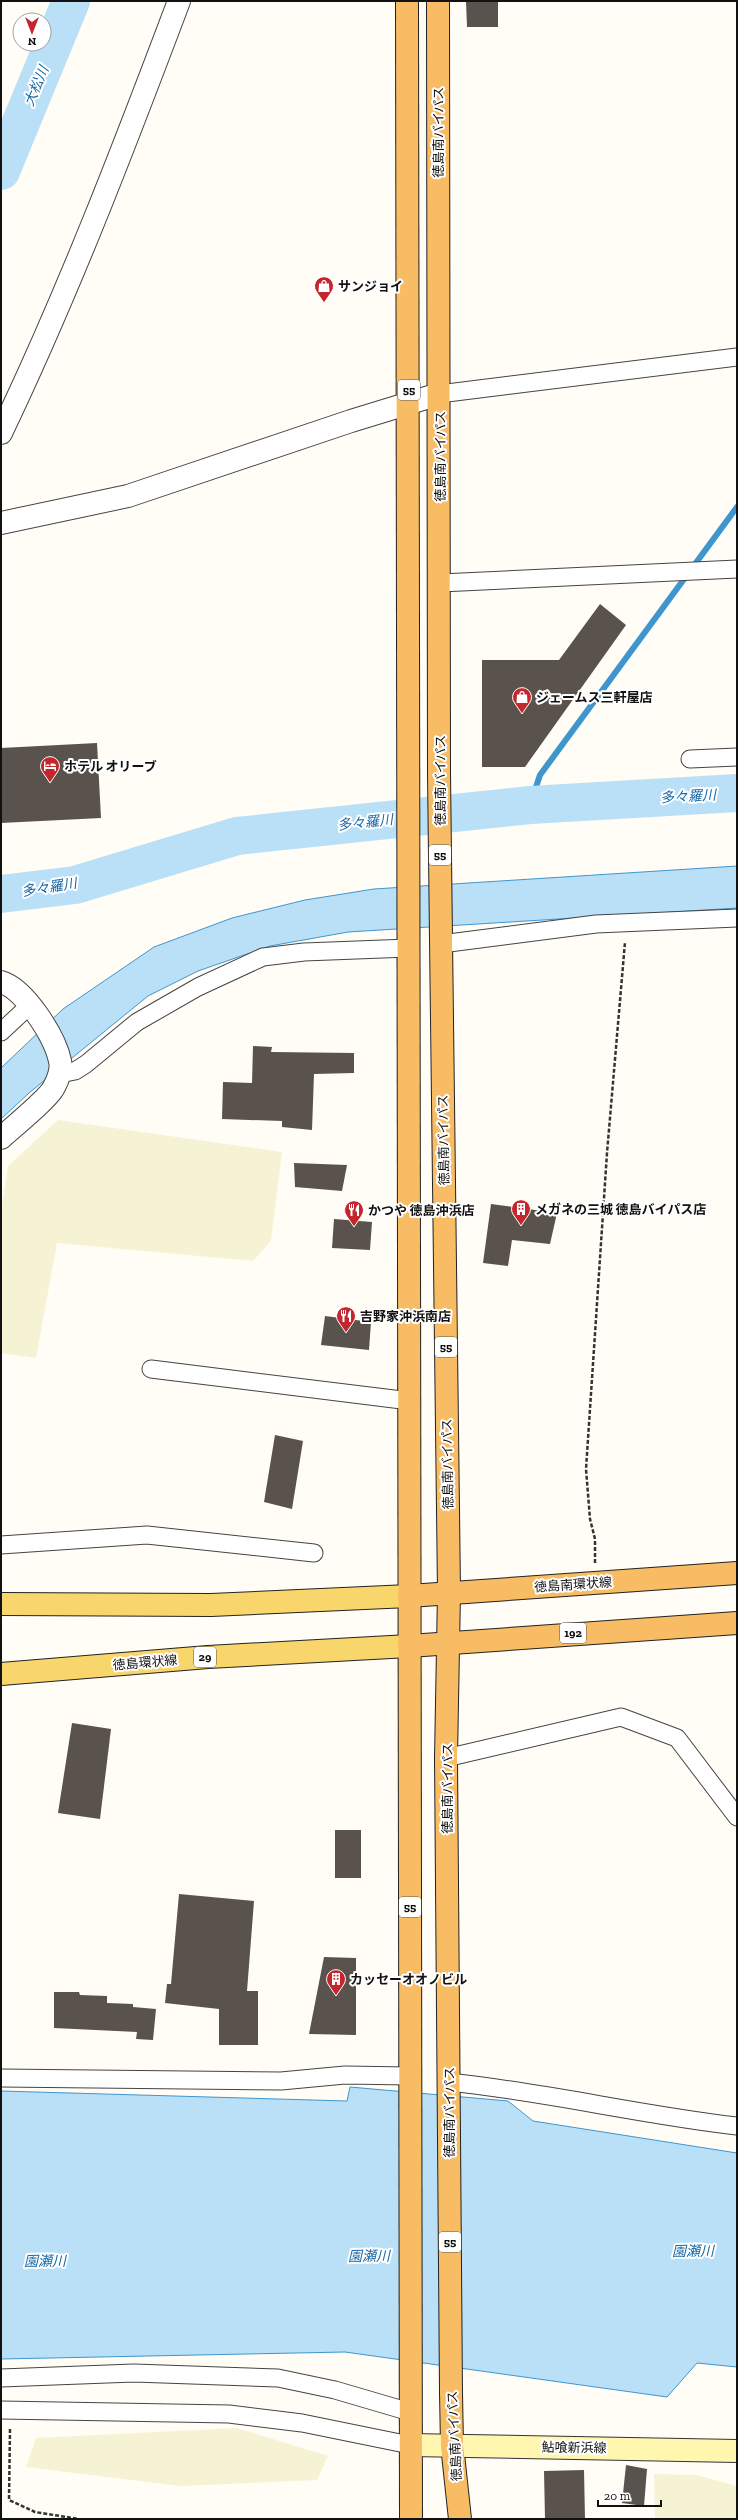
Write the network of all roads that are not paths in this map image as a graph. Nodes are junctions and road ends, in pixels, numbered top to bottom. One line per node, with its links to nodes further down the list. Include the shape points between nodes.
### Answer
1 (179, 1): 7 (street, via 120,156 47,335)
2 (408, 1): 6 (highway, 55)
3 (438, 1): 5 (highway, 徳島南バイパス / 55)
4 (737, 357): 5 (street)
5 (439, 394): 6 (street); 10 (highway, 徳島南バイパス / 55)
6 (409, 403): 8 (street, via 128,496); 15 (highway, 55)
7 (1, 433)
8 (1, 522)
9 (730, 569): 10 (street)
10 (440, 583): 14 (highway, 徳島南バイパス / 55)
11 (737, 757): 12 (street)
12 (690, 759)
13 (737, 918): 14 (street, via 596,924)
14 (441, 940): 26 (highway, 徳島南バイパス / 55)
15 (409, 942): 19 (street, via 263,958 198,987 137,1022 74,1071); 22 (highway, 55)
16 (1, 982): 17 (street, via 16,990)
17 (35, 1011): 18 (street); 19 (street)
18 (1, 1032)
19 (60, 1068): 20 (street, via 54,1089)
20 (1, 1138)
21 (151, 1369): 22 (street)
22 (410, 1401): 27 (highway, 55)
23 (1, 1545): 24 (street, via 147,1535)
24 (314, 1553)
25 (737, 1573): 26 (highway, 徳島南環状線)
26 (449, 1592): 27 (highway, 徳島南環状線); 30 (highway, 徳島南バイパス / 55)
27 (409, 1596): 28 (main road, via 211,1605); 31 (highway, 55)
28 (1, 1604)
29 (737, 1623): 30 (highway, 192)
30 (448, 1642): 31 (highway, 192); 33 (highway, 徳島南バイパス / 55)
31 (409, 1646): 32 (main road, 徳島環状線 / 29, via 208,1657); 36 (highway, 55)
32 (1, 1674)
33 (446, 1758): 34 (street, via 621,1717 677,1738); 37 (highway, 徳島南バイパス / 55)
34 (737, 1817)
35 (1, 2078): 36 (street, via 281,2081 345,2075)
36 (409, 2081): 41 (highway, 55)
37 (449, 2087): 38 (street, via 489,2086 678,2119); 43 (highway, 徳島南バイパス / 55)
38 (737, 2126)
39 (1, 2378): 41 (street, via 134,2374 278,2378 335,2390)
40 (5, 2409): 42 (street, via 229,2414 302,2423)
41 (410, 2412): 42 (highway, 55)
42 (410, 2445): 43 (main road, 鮎喰新浜線); 45 (highway, 55)
43 (452, 2445): 44 (main road, 鮎喰新浜線); 46 (highway, 徳島南バイパス / 55)
44 (737, 2452)
45 (411, 2519)
46 (460, 2519)

